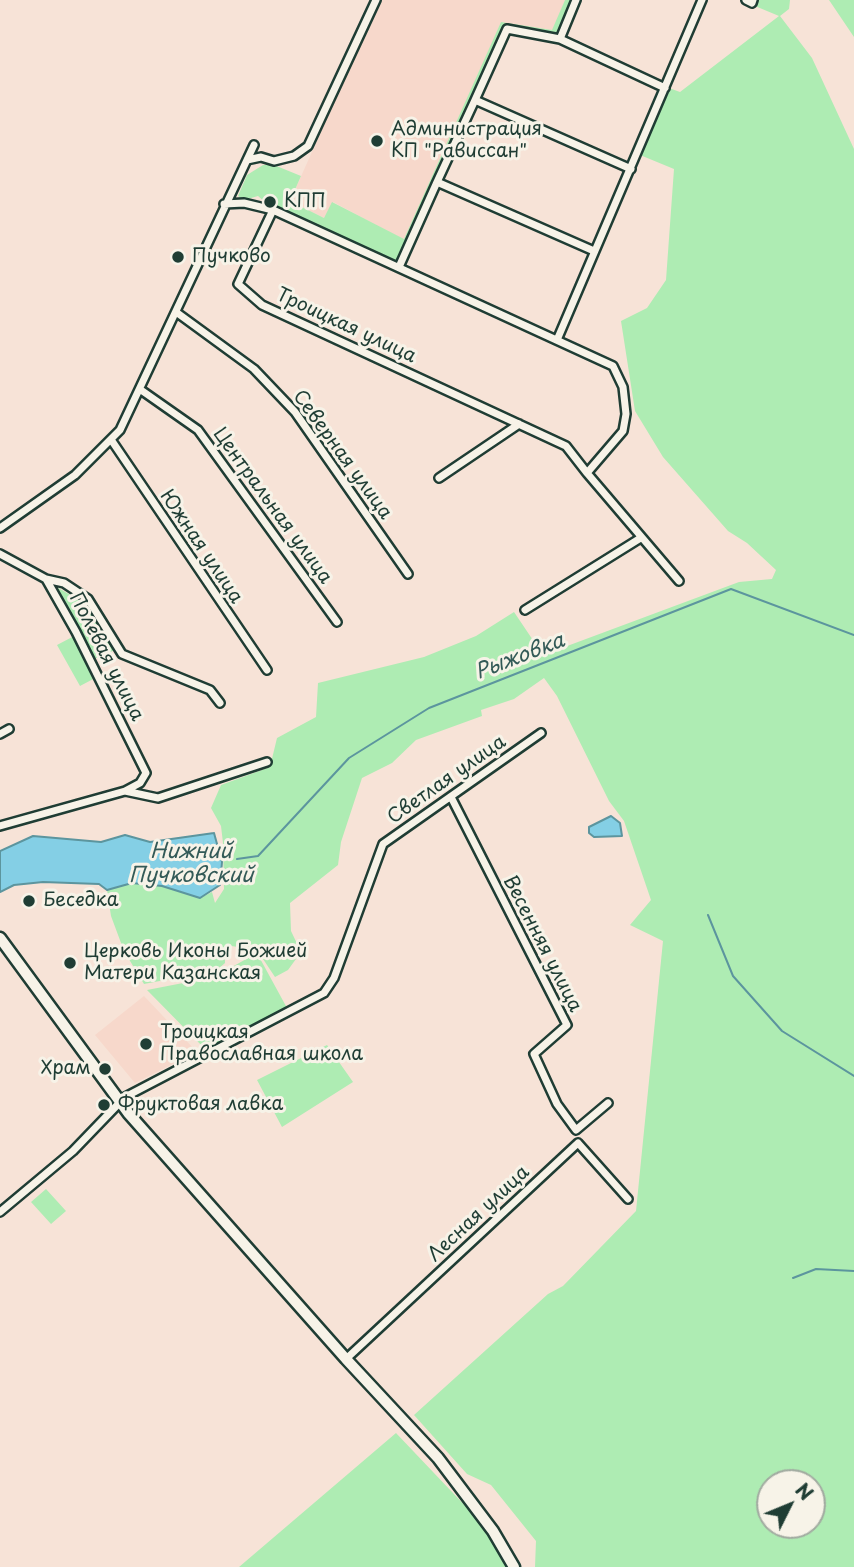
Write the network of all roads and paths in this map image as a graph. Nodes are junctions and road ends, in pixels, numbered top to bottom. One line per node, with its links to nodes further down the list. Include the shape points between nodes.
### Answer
1 (376, 0): 10 (street, via 304,151 274,161 261,157)
2 (576, 0): 6 (street)
3 (702, 0): 7 (street)
4 (746, 0): 5 (street)
5 (753, 0)
6 (560, 39): 7 (street); 8 (street, via 508,29)
7 (665, 88): 11 (street)
8 (475, 100): 11 (street); 12 (street)
9 (254, 145): 10 (street)
10 (247, 160): 13 (street)
11 (631, 169): 15 (street)
12 (437, 183): 15 (street); 16 (street)
13 (223, 204): 14 (street); 17 (street)
14 (269, 209): 16 (street); 20 (street, Троицкая улица, via 238,284 262,305)
15 (594, 251): 18 (street)
16 (399, 267): 18 (street)
17 (176, 312): 19 (street); 27 (street, Северная улица, via 254,369 295,412)
18 (556, 340): 22 (street, via 613,366 623,387 623,431)
19 (141, 390): 21 (street); 31 (street, Центральная улица, via 198,429)
20 (519, 424): 22 (street, Троицкая улица, via 566,446); 23 (street)
21 (112, 441): 24 (street, via 75,475); 32 (street, Южная улица)
22 (587, 473): 25 (street, Троицкая улица)
23 (439, 478)
24 (0, 528)
25 (639, 539): 29 (street, Троицкая улица); 30 (street)
26 (0, 554): 28 (street, Полевая улица)
27 (408, 575)
28 (46, 579): 33 (street, via 68,585 88,599 122,654 211,690); 38 (street, Полевая улица, via 146,773)
29 (679, 581)
30 (525, 610)
31 (337, 622)
32 (267, 670)
33 (220, 703)
34 (9, 729): 36 (street)
35 (541, 733): 39 (street, Светлая улица)
36 (0, 734)
37 (267, 762): 38 (street, via 158,798)
38 (125, 792): 40 (street)
39 (451, 797): 42 (street, Светлая улица, via 383,844 334,978 324,993); 43 (street, Весенняя улица, via 567,1025 534,1054 557,1104 576,1130)
40 (0, 826)
41 (1, 943): 42 (street)
42 (120, 1102): 45 (street, Светлая улица, via 73,1151); 46 (street)
43 (608, 1102)
44 (628, 1199): 46 (street, Лесная улица, via 578,1143)
45 (0, 1212)
46 (346, 1359): 47 (street, via 438,1458)
47 (514, 1567)

